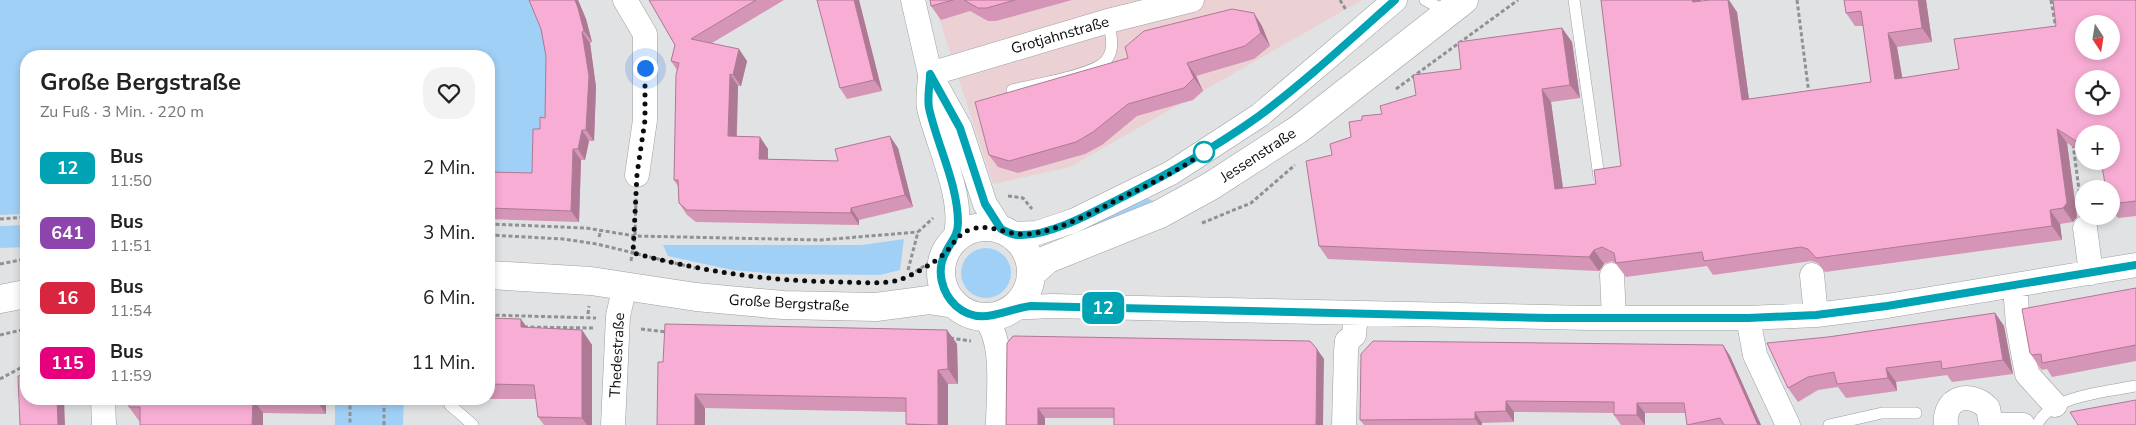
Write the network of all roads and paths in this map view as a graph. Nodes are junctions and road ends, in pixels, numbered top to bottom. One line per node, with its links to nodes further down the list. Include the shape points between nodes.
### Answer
1 (625, 0): 15 (street, via 645,34 645,120)
2 (913, 0): 11 (street)
3 (1192, 0): 9 (street, Grotjahnstraße)
4 (1395, 0): 26 (street, Jessenstraße, via 1260,115 1171,173 1074,221 1036,233)
5 (1574, 0): 16 (lane)
6 (1797, 0): 13 (path)
7 (2052, 0): 10 (path)
8 (1445, 4): 38 (street, Jessenstraße, via 1299,129 1211,186 1160,214 1048,259)
9 (1108, 21): 11 (street, Grotjahnstraße); 12 (lane, via 1112,39 1107,61 1093,70)
10 (2057, 38)
11 (930, 74): 26 (street, via 960,128 985,204); 30 (street, via 929,106 956,201 958,220)
12 (1012, 90)
13 (1810, 98)
14 (2072, 142): 23 (path)
15 (637, 174): 28 (path)
16 (1599, 177)
17 (1006, 196): 18 (path, via 1023,198)
18 (1034, 210)
19 (936, 215): 25 (path)
20 (20, 217): 21 (path)
21 (0, 219)
22 (495, 224): 24 (path)
23 (2085, 228): 37 (street)
24 (601, 230): 28 (path); 29 (path)
25 (918, 232): 28 (path, via 821,240); 36 (path)
26 (1006, 232): 30 (street, via 983,227 971,229); 38 (street, via 1026,251)
27 (495, 235): 31 (path, via 563,239)
28 (635, 236): 31 (path)
29 (599, 238)
30 (950, 246): 42 (path); 47 (street, via 942,265 942,283)
31 (633, 253): 35 (path)
32 (20, 260): 33 (path)
33 (0, 264)
34 (2136, 265): 37 (street)
35 (705, 270)
36 (908, 270)
37 (2091, 273): 44 (street)
38 (1031, 274): 48 (street, via 1028,290)
39 (1612, 274): 52 (street)
40 (495, 275): 43 (street, Große Bergstraße)
41 (1812, 275): 50 (street)
42 (908, 276)
43 (625, 285): 47 (street, Große Bergstraße, via 696,297 783,305 876,307 929,300); 76 (street, Thedestraße, via 618,316)
44 (2015, 286): 50 (street); 69 (street, via 2027,374)
45 (20, 295): 46 (street)
46 (0, 300)
47 (954, 304): 51 (street, via 967,313)
48 (1013, 308): 49 (street, via 1051,306); 51 (street, via 1001,315)
49 (1356, 314): 52 (street); 78 (street, via 1354,335 1347,340)
50 (1816, 315): 53 (street)
51 (983, 317): 77 (street, via 994,334 999,360)
52 (1614, 318): 53 (street)
53 (1748, 318): 71 (street, via 1756,355)
54 (518, 327): 56 (path, via 588,326)
55 (637, 328): 58 (path)
56 (597, 329)
57 (20, 330): 59 (path)
58 (672, 332)
59 (0, 335)
60 (940, 338): 61 (path)
61 (960, 339)
62 (20, 368): 63 (path)
63 (0, 379)
64 (2136, 386): 69 (lane)
65 (103, 405): 72 (street)
66 (350, 405): 73 (path)
67 (384, 405): 74 (path)
68 (450, 405): 75 (lane)
69 (2055, 405): 83 (lane)
70 (1916, 413): 79 (lane, via 1882,413)
71 (1786, 421)
72 (104, 425)
73 (350, 425)
74 (384, 425)
75 (473, 425)
76 (613, 425)
77 (998, 425)
78 (1344, 425)
79 (1829, 425)
80 (1946, 425): 81 (street, via 1947,410 1966,397 1982,402 1988,408)
81 (1991, 425): 82 (street)
82 (2023, 425)
83 (2037, 425)

